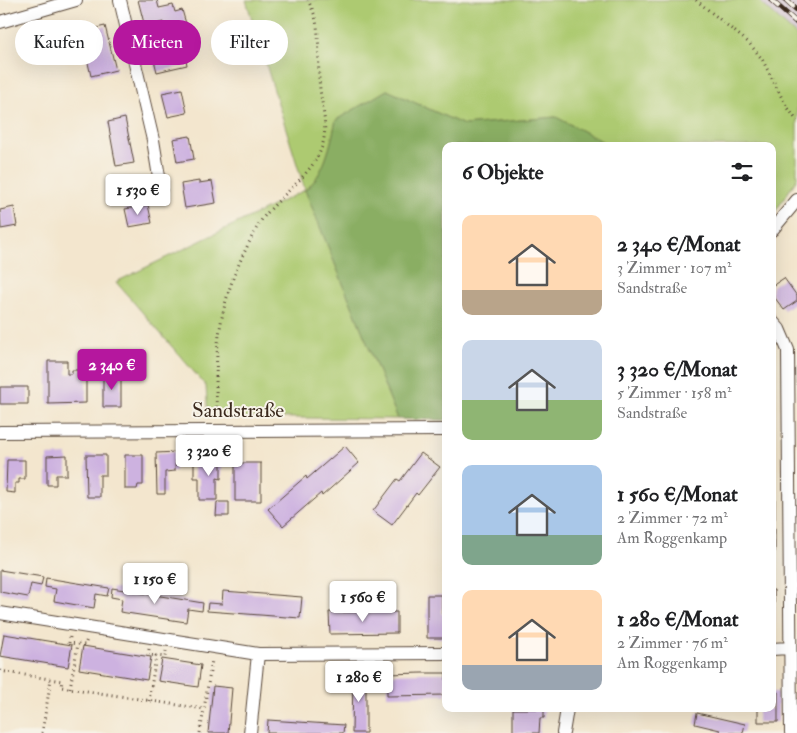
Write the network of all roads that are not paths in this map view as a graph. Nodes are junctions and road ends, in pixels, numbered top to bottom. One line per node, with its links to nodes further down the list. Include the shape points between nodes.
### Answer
1 (76, 0): 3 (street)
2 (120, 0): 4 (street, via 153,140)
3 (0, 22)
4 (161, 189)
5 (797, 200): 6 (street)
6 (776, 225)
7 (776, 325): 11 (street, via 788,350)
8 (442, 430): 9 (street, Sandstraße)
9 (0, 432)
10 (0, 613): 14 (street)
11 (789, 648): 12 (street); 18 (street)
12 (776, 649)
13 (442, 653): 14 (street)
14 (258, 654): 16 (street)
15 (567, 712): 17 (street)
16 (250, 733)
17 (564, 733)
18 (791, 733)

